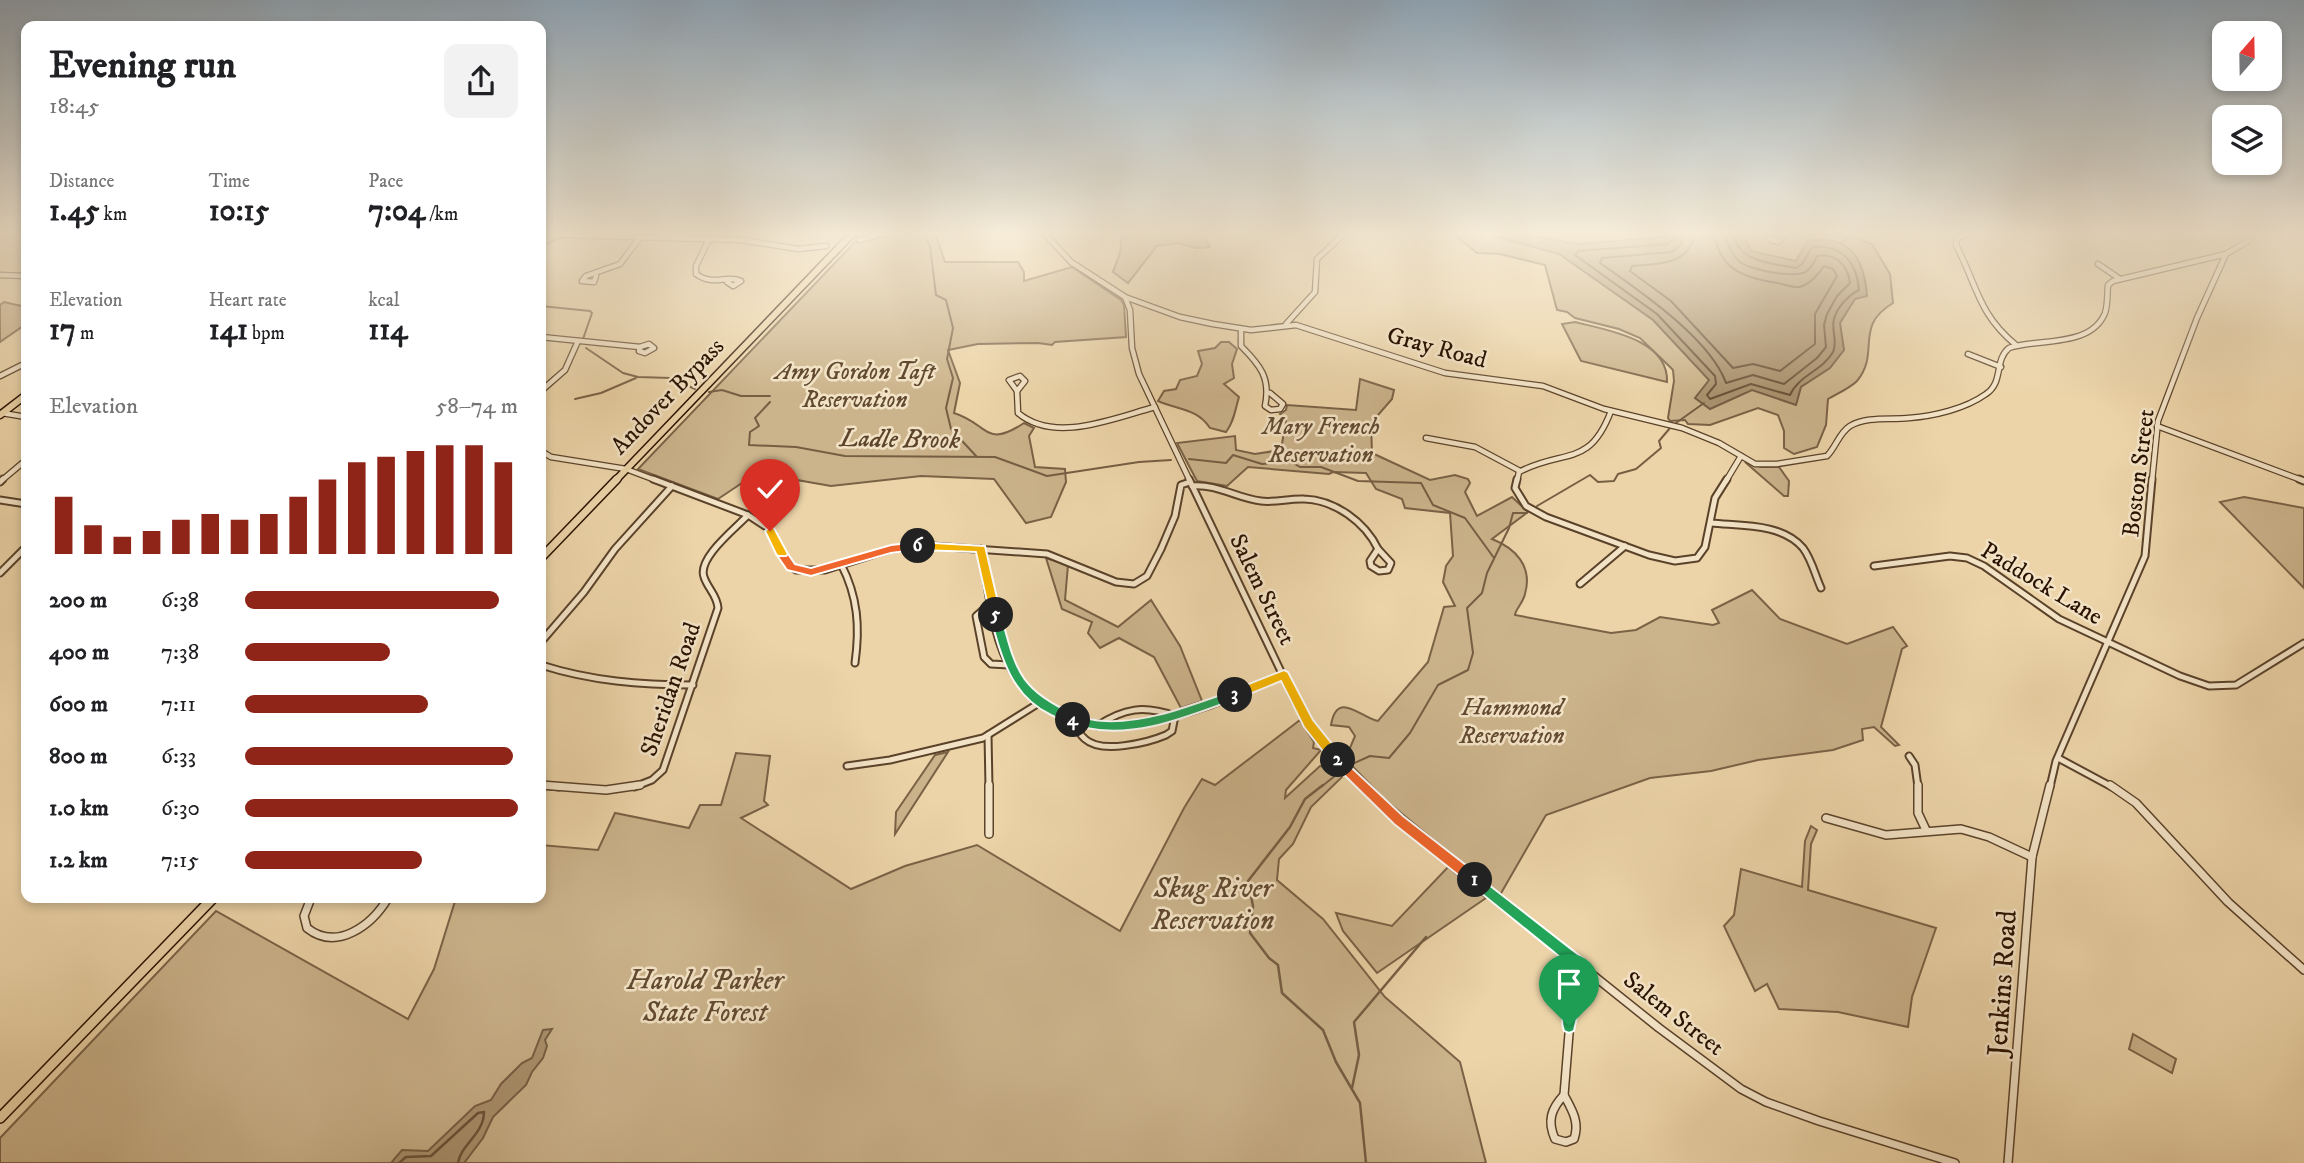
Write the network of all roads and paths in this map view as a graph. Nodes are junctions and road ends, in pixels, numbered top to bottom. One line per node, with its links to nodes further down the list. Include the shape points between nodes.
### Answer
1 (801, 287): 32 (main road, Andover Bypass)
2 (1111, 287): 7 (street)
3 (1315, 287): 8 (street)
4 (1973, 287): 12 (street, via 1993,327)
5 (2108, 287): 12 (street, via 2104,312 2095,326 2067,338)
6 (2210, 287): 26 (street, Boston Street)
7 (1125, 296): 9 (street, Gray Road, via 1180,317); 22 (street, Salem Street, via 1134,359)
8 (1286, 324): 9 (street, Gray Road); 23 (street, Gray Road, via 1445,373 1543,386)
9 (1241, 329): 20 (street, via 1241,346 1261,367)
10 (546, 337): 11 (street)
11 (578, 341): 13 (street); 18 (street, via 563,373)
12 (2017, 345): 16 (street, via 2003,353)
13 (640, 347)
14 (1968, 354): 16 (street)
15 (21, 366): 17 (street)
16 (2001, 367): 31 (street, via 1997,387 1980,398 1918,417 1851,426 1827,456)
17 (0, 376)
18 (546, 387)
19 (1017, 391): 22 (street, via 1020,415 1043,427 1087,425)
20 (1270, 393)
21 (21, 399): 24 (main road)
22 (1155, 407): 36 (street, Salem Street)
23 (1611, 411): 29 (street, Gray Road, via 1682,428); 33 (street, via 1600,437 1582,453)
24 (1, 414): 25 (street)
25 (21, 416)
26 (2157, 426): 34 (street); 54 (street, Boston Street, via 2148,544)
27 (1426, 438): 33 (street, via 1475,447)
28 (546, 454): 32 (street)
29 (1741, 456): 31 (street, Gray Road, via 1755,464); 41 (street, via 1715,498)
30 (21, 464): 35 (street)
31 (1777, 464)
32 (626, 469): 37 (street); 46 (main road, Andover Bypass)
33 (1520, 471): 42 (street, via 1515,486 1526,506)
34 (2304, 481)
35 (0, 482)
36 (1191, 484): 43 (street, via 1181,485 1171,527 1151,570 1139,583 1116,582 1047,554); 44 (street, via 1219,486 1260,502 1317,501 1360,522); 59 (street, Salem Street)
37 (673, 486): 40 (street); 53 (street, via 615,549)
38 (0, 500): 39 (street)
39 (21, 503)
40 (748, 515): 47 (street, via 768,528 796,570 817,571); 60 (street, Sheridan Road, via 703,566 719,604)
41 (1711, 523): 42 (street, via 1705,547 1692,560 1669,560); 51 (street, via 1790,537 1804,550)
42 (1625, 546): 50 (street)
43 (981, 549): 47 (street, via 905,547); 52 (street)
44 (1378, 549): 44 (street, via 1371,566 1388,570 1391,563)
45 (21, 552): 49 (street)
46 (546, 553)
47 (841, 564): 56 (street, via 858,603)
48 (1874, 566): 54 (street, Paddock Lane, via 1967,558 2050,614)
49 (0, 573)
50 (1580, 584)
51 (1821, 588)
52 (993, 601): 57 (street); 57 (street, via 976,616 984,657 991,664)
53 (546, 636)
54 (2108, 642): 55 (street, Paddock Lane, via 2191,681 2218,687 2250,678); 67 (street, Boston Street)
55 (2304, 643)
56 (855, 663)
57 (1009, 665): 61 (street)
58 (546, 667): 60 (street, via 578,677)
59 (1284, 675): 62 (street); 78 (street, Salem Street, via 1313,730 1363,787)
60 (693, 685): 69 (street, Sheridan Road, via 666,764 653,781 632,789)
61 (1040, 703): 63 (street); 65 (street)
62 (1175, 716): 63 (street, via 1172,731 1162,739 1108,746 1087,741); 64 (street); 64 (street, via 1154,708 1134,708 1113,714)
63 (1074, 720): 64 (street)
64 (1097, 726)
65 (988, 735): 68 (street); 73 (street)
66 (1909, 756): 72 (street, via 1919,775 1917,818)
67 (2058, 758): 70 (street, Boston Street); 79 (street, via 2136,803 2228,902)
68 (847, 766)
69 (546, 785)
70 (2044, 807): 74 (street, Jenkins Road)
71 (1826, 818): 72 (street, via 1886,834)
72 (1926, 830): 74 (street, via 1970,831)
73 (989, 834)
74 (2032, 857): 83 (street, Jenkins Road)
75 (208, 903): 81 (main road)
76 (309, 903): 77 (street, via 306,927 328,939 362,929)
77 (385, 903)
78 (1584, 967): 80 (street, via 1571,1009); 82 (street, Salem Street, via 1753,1096)
79 (2304, 970)
80 (1564, 1095): 80 (street, via 1554,1106 1549,1126 1555,1139 1566,1142 1575,1138 1577,1122)
81 (0, 1118)
82 (1955, 1163)
83 (2008, 1163)

